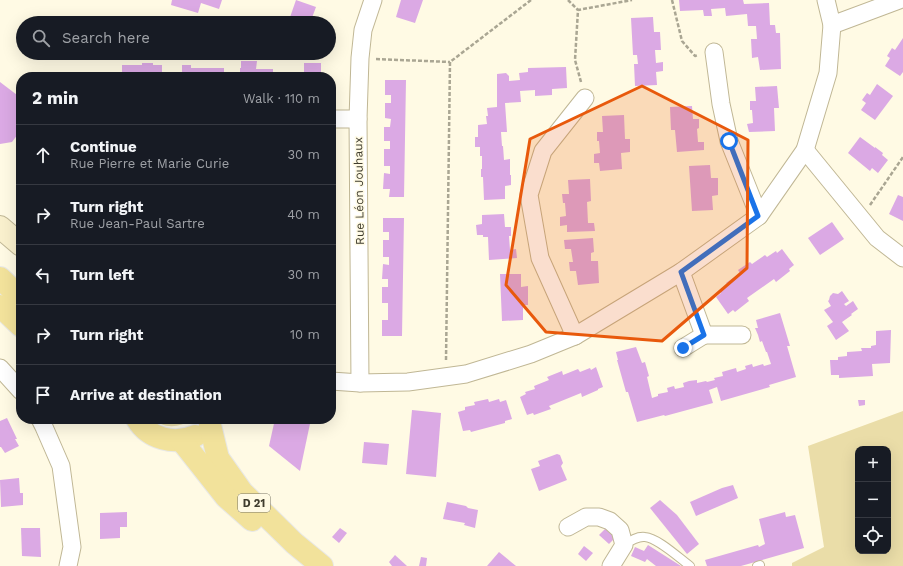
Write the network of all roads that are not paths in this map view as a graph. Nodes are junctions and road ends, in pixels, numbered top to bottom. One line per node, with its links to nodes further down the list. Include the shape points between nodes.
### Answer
1 (373, 0): 8 (street, Rue Léon Jouhaux, via 363,30)
2 (826, 0): 4 (street)
3 (899, 0): 4 (street)
4 (832, 25): 9 (street, via 828,73)
5 (714, 52): 10 (street, via 729,141)
6 (585, 98): 21 (street, via 543,151 529,195 540,258)
7 (336, 119): 8 (street)
8 (358, 119): 25 (street, Rue Léon Jouhaux)
9 (804, 150): 10 (street); 13 (street, via 877,238)
10 (758, 216): 14 (street)
11 (0, 227): 12 (main road)
12 (16, 241)
13 (903, 258)
14 (681, 272): 19 (street); 21 (street)
15 (0, 278): 16 (main road)
16 (16, 293)
17 (0, 306): 18 (main road)
18 (16, 321)
19 (704, 335): 20 (street); 22 (street)
20 (742, 335)
21 (575, 336): 25 (street, via 531,354 466,374 408,382)
22 (683, 348)
23 (0, 368): 26 (street)
24 (336, 381): 25 (street)
25 (360, 383)
26 (16, 386)
27 (42, 424): 34 (street, via 61,466 72,547)
28 (141, 424): 31 (main road, via 157,437)
29 (209, 424): 31 (main road, via 194,437)
30 (211, 424): 36 (main road, D 21, via 218,458 242,492 294,543)
31 (181, 440): 35 (main road, D 21, via 226,497)
32 (568, 527): 33 (street, via 586,517 598,517 610,521 620,530)
33 (624, 545): 37 (street); 38 (lane, via 644,537 654,539)
34 (68, 566)
35 (303, 566)
36 (322, 566)
37 (611, 566)
38 (690, 566)
39 (757, 566): 40 (lane)
40 (760, 566)

